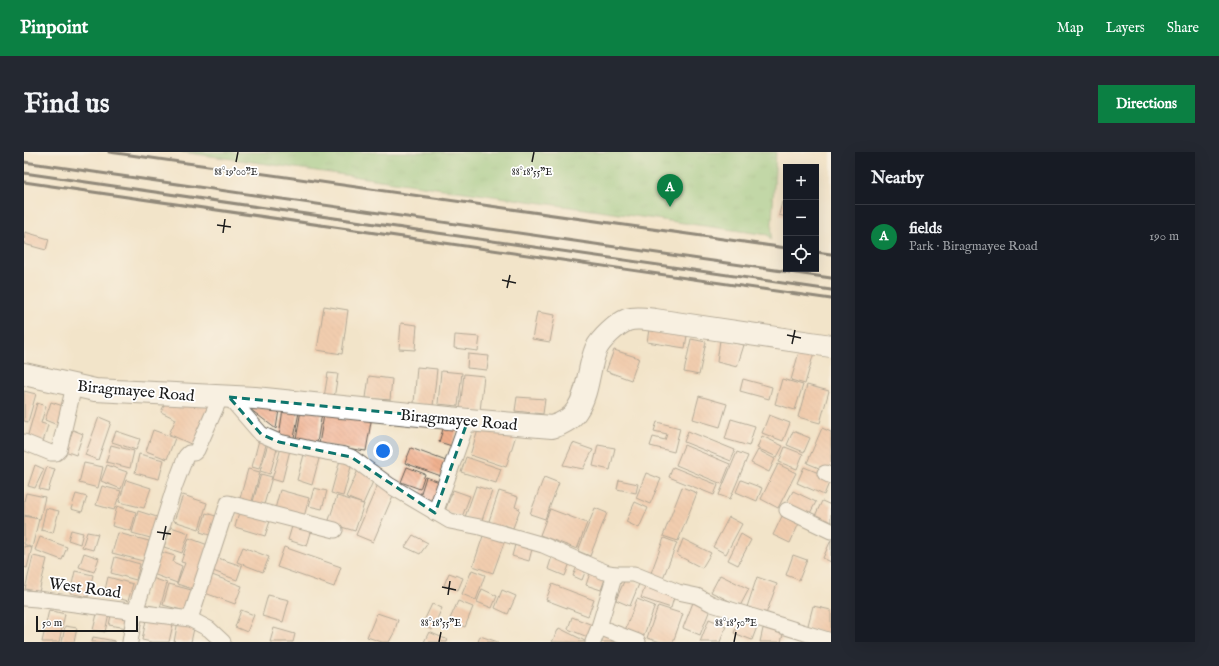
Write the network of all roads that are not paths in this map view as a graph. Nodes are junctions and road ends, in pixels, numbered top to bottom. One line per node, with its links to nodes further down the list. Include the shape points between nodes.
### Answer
1 (831, 346): 5 (main road, Biragmayee Road, via 641,318 627,320 612,330 597,348 582,399 568,420 552,427)
2 (24, 374): 3 (main road, Biragmayee Road)
3 (74, 386): 4 (main road, Biragmayee Road, via 95,390); 6 (street, via 59,450 51,453)
4 (225, 397): 5 (main road, Biragmayee Road); 8 (street, via 262,434 279,442 352,457 389,485); 13 (street, via 197,450 186,456)
5 (468, 420): 8 (street)
6 (24, 442)
7 (787, 510): 10 (street)
8 (435, 513): 11 (street, via 450,520 544,545)
9 (335, 530): 14 (street, via 228,503)
10 (831, 531)
11 (615, 574): 15 (street); 16 (street, via 634,574 678,592 697,596 712,604)
12 (24, 598): 13 (street, West Road)
13 (135, 612): 14 (street); 17 (street, West Road)
14 (190, 619): 18 (street, via 209,629)
15 (599, 627): 19 (street); 20 (street)
16 (831, 641)
17 (130, 642)
18 (223, 642)
19 (593, 642)
20 (638, 642)

